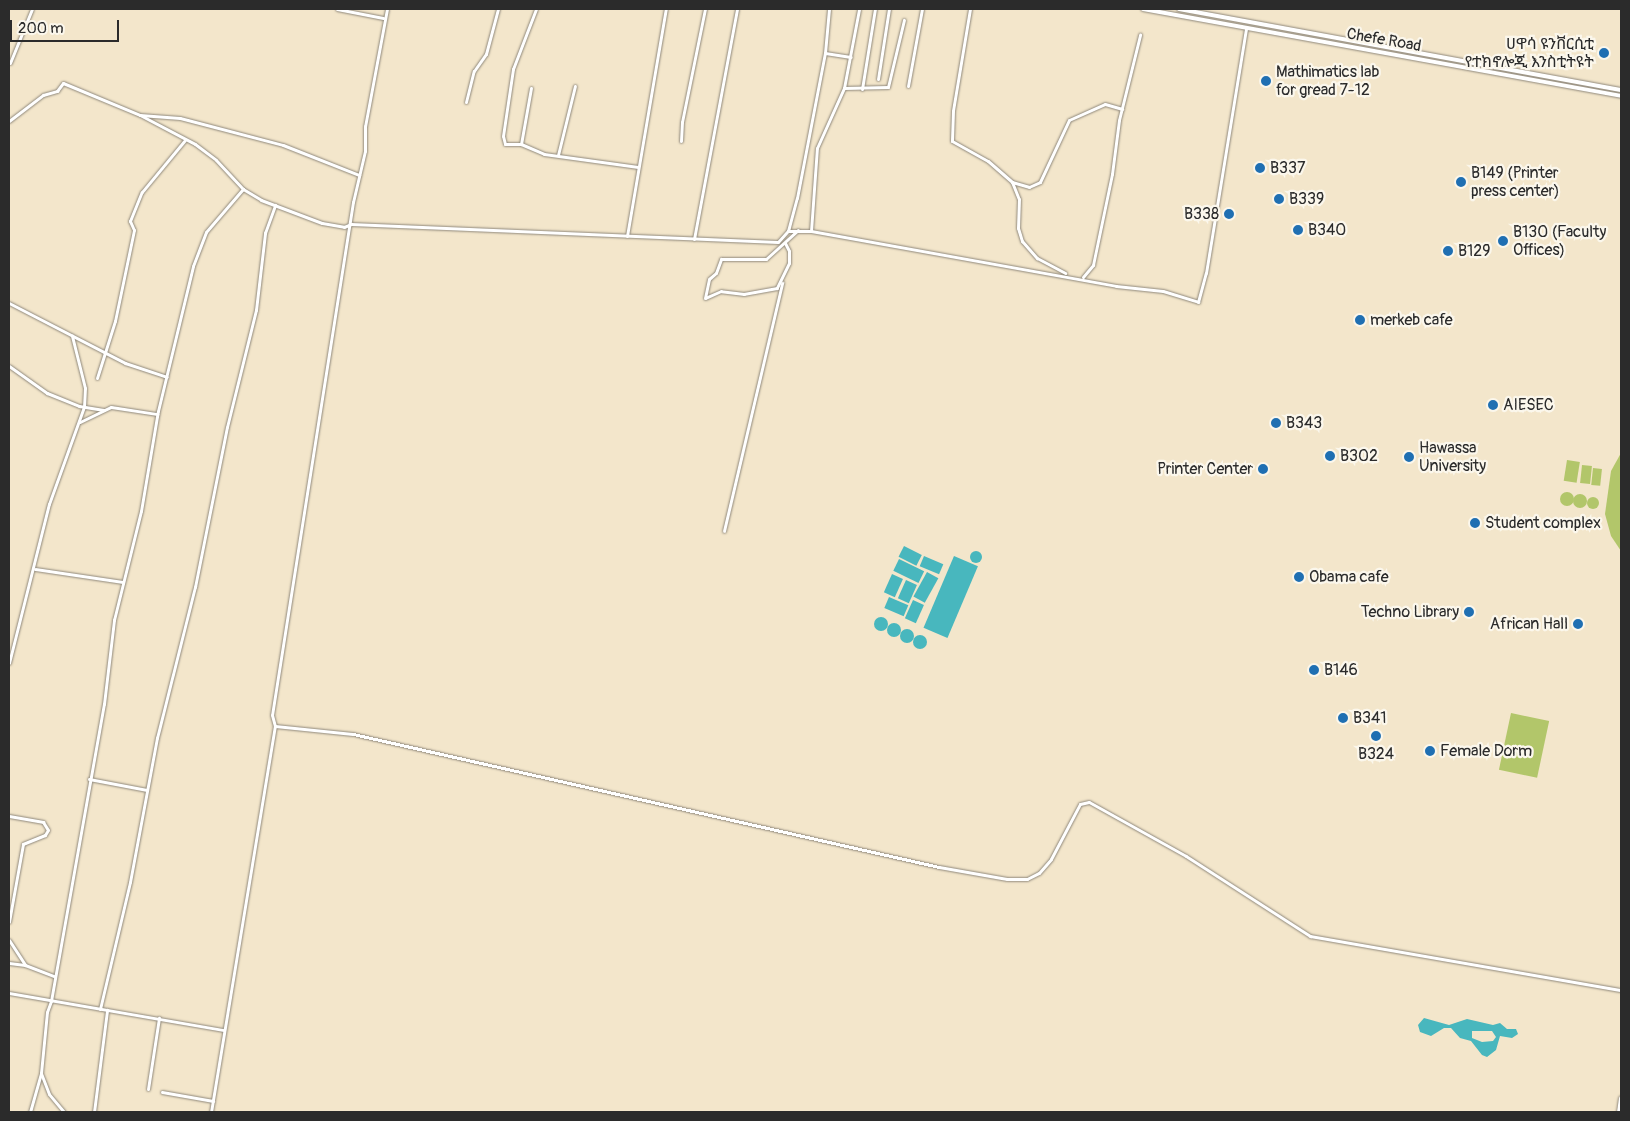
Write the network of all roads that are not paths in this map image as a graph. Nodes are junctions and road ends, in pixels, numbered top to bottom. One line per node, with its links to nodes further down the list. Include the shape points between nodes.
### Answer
1 (32, 9): 23 (street)
2 (337, 9): 17 (street)
3 (387, 9): 17 (street)
4 (498, 9): 32 (street, via 486,54 474,71)
5 (536, 9): 38 (street, via 513,69 503,136 505,144)
6 (666, 9): 40 (street)
7 (705, 9): 37 (street)
8 (737, 9): 50 (street)
9 (829, 9): 21 (street)
10 (860, 9): 22 (street)
11 (874, 9): 29 (street)
12 (889, 9): 24 (street)
13 (922, 9): 26 (street)
14 (970, 9): 42 (street, via 953,111 952,141 982,157)
15 (1143, 9): 19 (street, Chefe Road)
16 (1179, 9): 30 (street, Chefe Road)
17 (383, 18): 41 (street)
18 (904, 20): 29 (street, via 891,84 888,87)
19 (1246, 28): 31 (street, Chefe Road); 53 (street, via 1206,274 1198,302 1163,292)
20 (1140, 35): 33 (street)
21 (825, 53): 22 (street); 47 (street)
22 (851, 57): 28 (street)
23 (10, 63)
24 (878, 79)
25 (575, 86): 39 (street)
26 (908, 86)
27 (531, 88): 38 (street)
28 (844, 88): 29 (street); 48 (street, via 817,148)
29 (862, 88)
30 (1621, 90)
31 (1621, 96)
32 (466, 102)
33 (1122, 108): 42 (street, via 1105,104 1069,120 1040,182 1029,187); 53 (street, via 1092,268)
34 (140, 115): 35 (street, via 63,83 57,91 43,95); 36 (street); 41 (street, via 180,118 283,145)
35 (9, 121)
36 (186, 140): 43 (street, via 216,160); 57 (street, via 142,192 130,221 134,230)
37 (681, 141)
38 (521, 144): 39 (street, via 539,152)
39 (558, 155): 40 (street)
40 (638, 167): 49 (street)
41 (359, 175): 45 (street)
42 (1012, 182): 52 (street, via 1019,199 1018,228 1022,241 1037,258)
43 (243, 189): 44 (street); 59 (street, via 215,220 202,241)
44 (275, 205): 45 (street, via 322,223 344,227); 71 (street, via 265,233 256,310 242,360 195,587)
45 (351, 224): 49 (street); 69 (street, via 272,715)
46 (798, 230): 47 (street); 48 (street); 51 (street)
47 (788, 231): 50 (street, via 778,242)
48 (811, 231): 52 (street)
49 (627, 236): 50 (street)
50 (694, 239)
51 (785, 243): 54 (street, via 789,264); 54 (street, via 766,259 721,258 716,273 709,279 705,298 721,291 744,294 771,291)
52 (1070, 276): 53 (street)
53 (1083, 278)
54 (782, 283): 65 (street)
55 (9, 303): 56 (street)
56 (72, 336): 57 (street); 61 (street, via 85,388)
57 (105, 354): 59 (street); 60 (street)
58 (9, 366): 61 (street, via 47,392)
59 (166, 377): 63 (street)
60 (98, 378)
61 (84, 406): 62 (street); 64 (street)
62 (104, 410): 63 (street, via 116,407); 64 (street)
63 (157, 414): 67 (street, via 141,511)
64 (80, 422): 66 (street, via 49,504)
65 (724, 530)
66 (34, 569): 67 (street); 68 (street)
67 (123, 582): 70 (street)
68 (9, 663)
69 (275, 726): 80 (street, via 353,734 920,863 1007,879 1027,879 1039,873 1051,859 1080,804 1089,802 1186,856 1310,936); 86 (street)
70 (89, 779): 71 (street); 79 (street)
71 (147, 790): 83 (street)
72 (9, 816): 74 (street, via 43,822 48,830 45,835 23,844)
73 (9, 891): 74 (street)
74 (12, 898): 75 (street)
75 (9, 922)
76 (9, 940): 78 (street)
77 (9, 963): 78 (street)
78 (25, 965): 79 (street)
79 (54, 976): 82 (street)
80 (1621, 990)
81 (9, 993): 82 (street)
82 (51, 1001): 83 (street); 87 (street)
83 (100, 1009): 84 (street)
84 (107, 1010): 85 (street); 94 (street)
85 (159, 1018): 86 (street); 88 (street)
86 (224, 1030): 91 (street)
87 (41, 1073): 92 (street); 93 (street, via 49,1094)
88 (148, 1089)
89 (162, 1092): 91 (street)
90 (1621, 1098): 96 (highway)
91 (213, 1100): 95 (street)
92 (30, 1112)
93 (64, 1112)
94 (94, 1112)
95 (211, 1112)
96 (1619, 1112)

